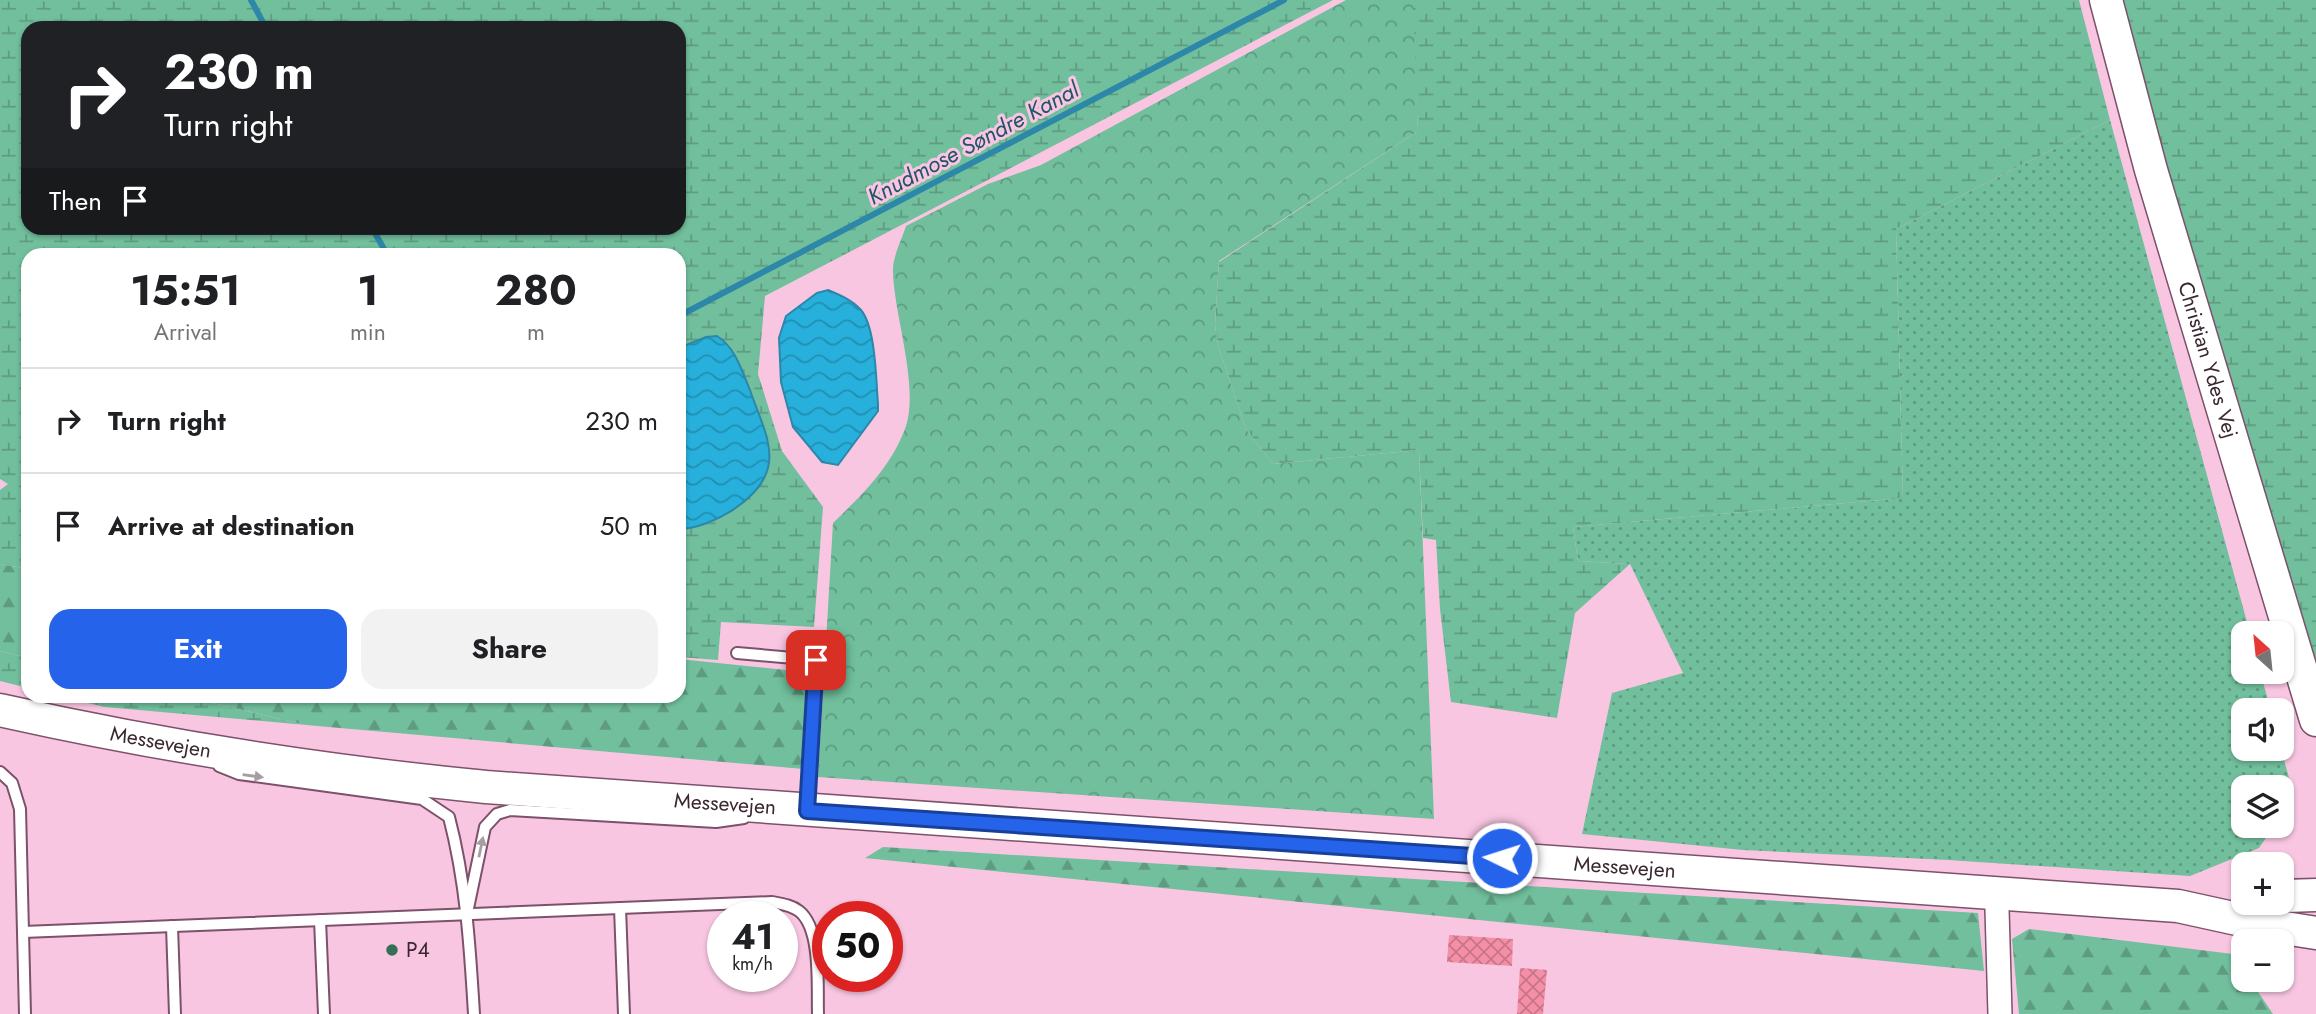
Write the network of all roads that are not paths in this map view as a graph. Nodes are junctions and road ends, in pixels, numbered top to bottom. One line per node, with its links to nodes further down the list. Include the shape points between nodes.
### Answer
1 (2106, 0): 4 (main road, Christian Ydes Vej, via 2151,170)
2 (737, 653): 7 (lane, via 816,660)
3 (0, 710): 5 (main road, Messevejen)
4 (2316, 720)
5 (166, 745): 7 (main road, Messevejen, via 374,776); 14 (lane, one-way to 14, via 239,774 422,799 440,809 449,817)
6 (0, 772): 17 (lane, via 12,783 20,809)
7 (807, 811): 8 (main road, Messevejen); 14 (lane, one-way to 7, via 485,827 497,814 510,810 716,822)
8 (1999, 894): 12 (main road, Messevejen); 25 (street)
9 (2316, 895): 10 (main road)
10 (2294, 896)
11 (2231, 900): 12 (main road, Messevejen)
12 (2178, 906): 18 (main road, Messevejen)
13 (620, 908): 14 (lane); 23 (lane); 24 (lane, via 772,902 790,906 802,913 815,943)
14 (467, 914): 15 (lane); 22 (lane)
15 (320, 920): 16 (lane); 21 (lane)
16 (172, 926): 17 (lane); 20 (lane)
17 (23, 932): 19 (lane)
18 (2316, 933)
19 (25, 1014)
20 (175, 1014)
21 (324, 1014)
22 (474, 1014)
23 (624, 1014)
24 (818, 1014)
25 (2000, 1014)

